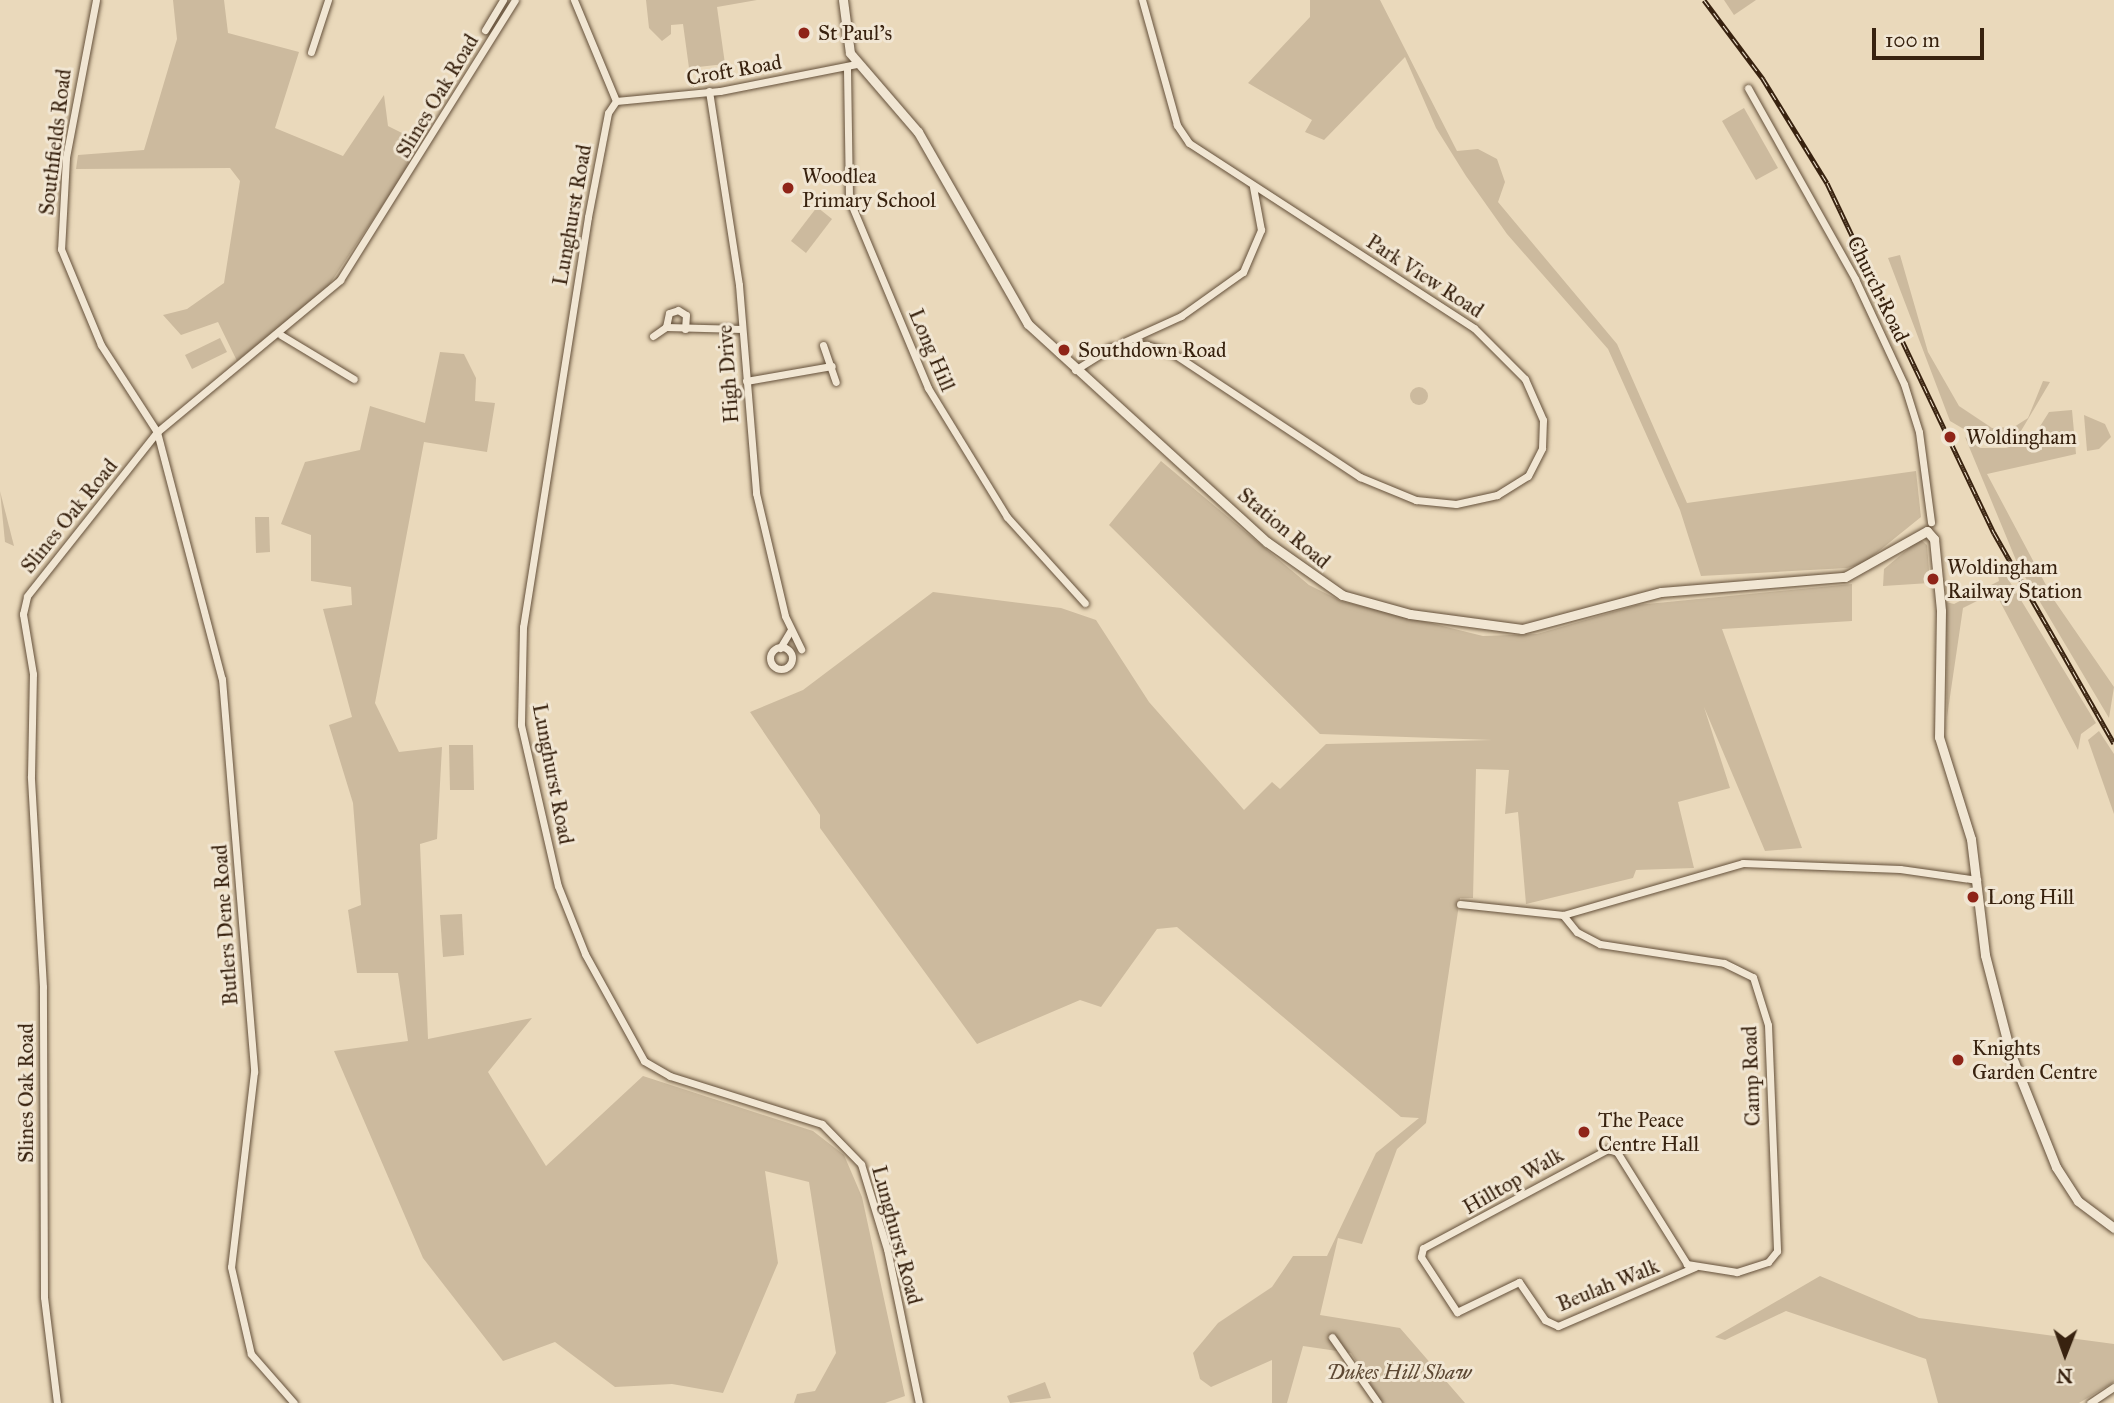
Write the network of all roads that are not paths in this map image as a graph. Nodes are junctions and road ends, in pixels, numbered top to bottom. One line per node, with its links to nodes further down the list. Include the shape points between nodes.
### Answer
1 (96, 0): 28 (street, Southfields Road, via 66,160 61,250 101,345)
2 (328, 0): 9 (street)
3 (503, 0): 8 (street)
4 (515, 0): 19 (street, Slines Oak Road, via 340,279)
5 (573, 0): 14 (street)
6 (843, 0): 10 (street)
7 (1142, 0): 15 (street, Park View Road, via 1182,134)
8 (485, 30)
9 (311, 52)
10 (856, 64): 11 (street, Croft Road); 24 (street, Station Road, via 918,132 1015,306)
11 (846, 69): 13 (street, Croft Road); 30 (street, Long Hill, via 849,200 928,388 1007,517)
12 (1748, 88): 29 (street, Church Road, via 1855,279 1904,384 1919,432)
13 (709, 91): 14 (street, Croft Road); 18 (street, High Drive)
14 (616, 101): 46 (street, Lunghurst Road, via 608,113 590,205 523,627 521,725 558,886 585,954 644,1061 670,1076 822,1124 862,1164 887,1249)
15 (1253, 187): 22 (street, via 1261,230 1243,272 1181,316); 22 (street, Park View Road, via 1464,320 1516,370 1543,420 1542,448 1528,476 1497,495 1456,504 1395,494 1174,355 1147,345)
16 (666, 327): 17 (street); 17 (street, via 669,313 678,310 686,315); 20 (street)
17 (685, 329): 18 (street)
18 (742, 329): 26 (street, High Drive)
19 (281, 335): 25 (street); 28 (street, Slines Oak Road)
20 (653, 336)
21 (823, 345): 23 (street)
22 (1109, 348): 24 (street)
23 (832, 366): 26 (street); 27 (street)
24 (1075, 370): 29 (street, Station Road, via 1315,580 1410,614 1497,628 1534,627 1661,592 1852,575)
25 (354, 379)
26 (746, 381): 31 (street, High Drive, via 756,493)
27 (836, 382)
28 (158, 432): 44 (street, Slines Oak Road, via 32,590 23,614 34,688 44,1297); 45 (street, Butlers Dene Road, via 227,714 254,1072 230,1267 251,1354)
29 (1929, 527): 34 (street, via 1941,611 1939,737)
30 (1085, 603)
31 (791, 630): 32 (street); 33 (street, High Drive)
32 (780, 648)
33 (801, 649)
34 (1975, 862): 35 (street); 36 (street)
35 (1958, 873): 36 (street); 38 (street, via 1743,863)
36 (1978, 880): 39 (street, via 1985,955 2020,1089 2071,1192)
37 (1460, 904): 38 (street)
38 (1563, 915): 41 (street, Camp Road, via 1577,932 1600,944 1724,963 1750,974 1758,988 1768,1025 1779,1244 1768,1262 1744,1271)
39 (2114, 1228)
40 (1423, 1259): 41 (street, Beulah Walk, via 1457,1312 1519,1282 1545,1320 1558,1326); 41 (street, Hilltop Walk, via 1423,1248 1608,1149 1617,1152 1682,1261)
41 (1695, 1267)
42 (1332, 1337): 47 (street)
43 (2114, 1387): 48 (street)
44 (57, 1403)
45 (294, 1403)
46 (919, 1403)
47 (1378, 1403)
48 (2091, 1403)

